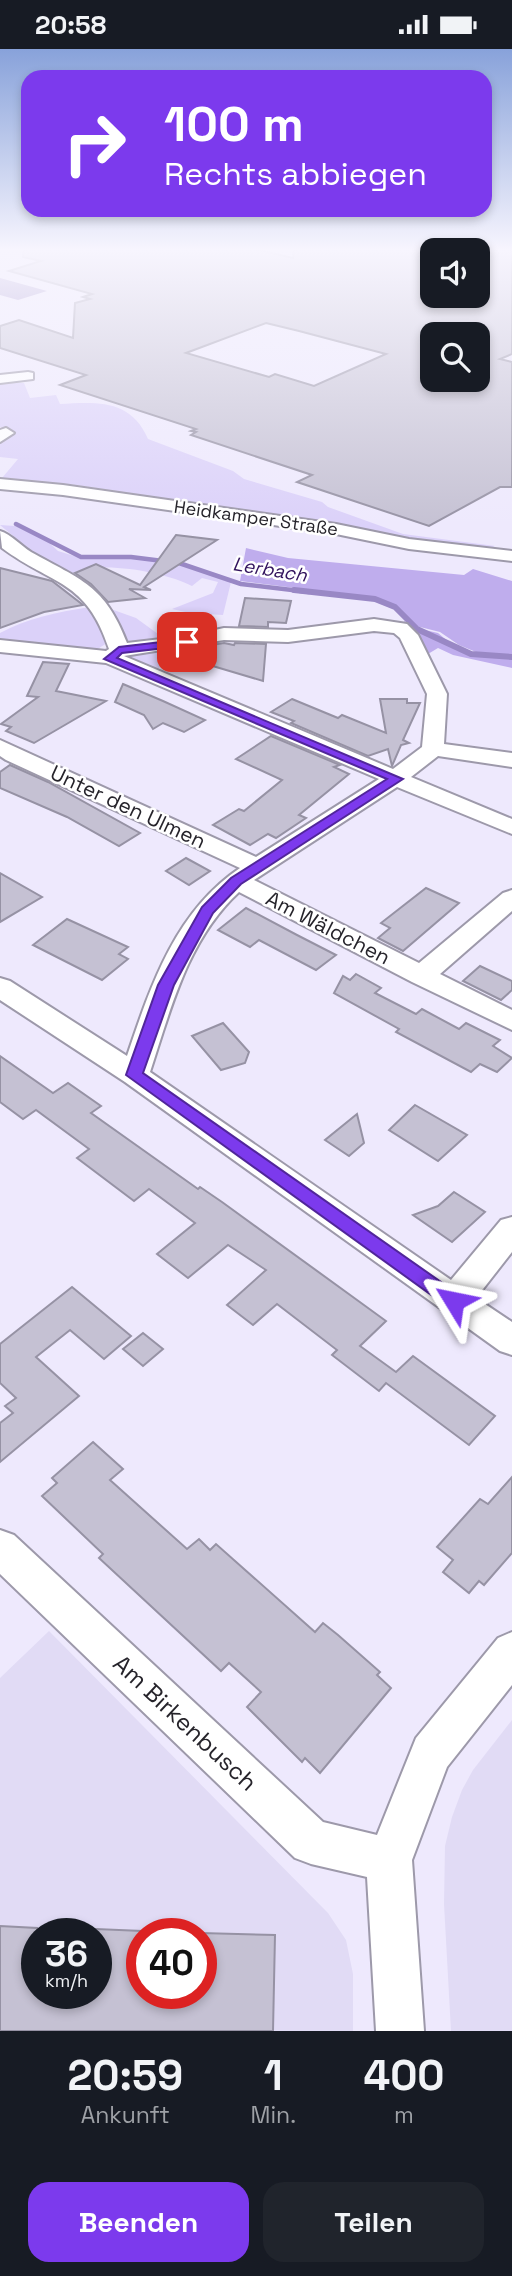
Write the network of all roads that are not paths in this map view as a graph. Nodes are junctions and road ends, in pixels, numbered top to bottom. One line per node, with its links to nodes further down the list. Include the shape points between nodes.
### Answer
1 (28, 376): 2 (street)
2 (0, 379)
3 (0, 484): 6 (street, Heidkamper Straße)
4 (0, 536): 5 (street)
5 (8, 554): 8 (street, via 79,585 111,624)
6 (512, 556)
7 (2, 651): 8 (street)
8 (114, 654): 10 (street, via 225,634 288,636 374,625 400,628 408,635 437,694); 12 (street)
9 (0, 747): 14 (street, Unter den Ulmen, via 75,781)
10 (433, 749): 11 (street); 12 (street)
11 (512, 760)
12 (397, 779): 13 (street); 14 (street)
13 (512, 827)
14 (246, 874): 16 (street, Am Wäldchen); 19 (street, via 207,910 184,948)
15 (512, 898): 16 (street)
16 (421, 976): 18 (street, Am Wäldchen)
17 (0, 987): 19 (street)
18 (512, 1021)
19 (135, 1075): 21 (street)
20 (512, 1229): 21 (street)
21 (454, 1301): 22 (street)
22 (512, 1341)
23 (0, 1548): 25 (street, Am Birkenbusch, via 311,1842)
24 (512, 1652): 25 (street, via 430,1753)
25 (389, 1860): 26 (street)
26 (400, 2031)

